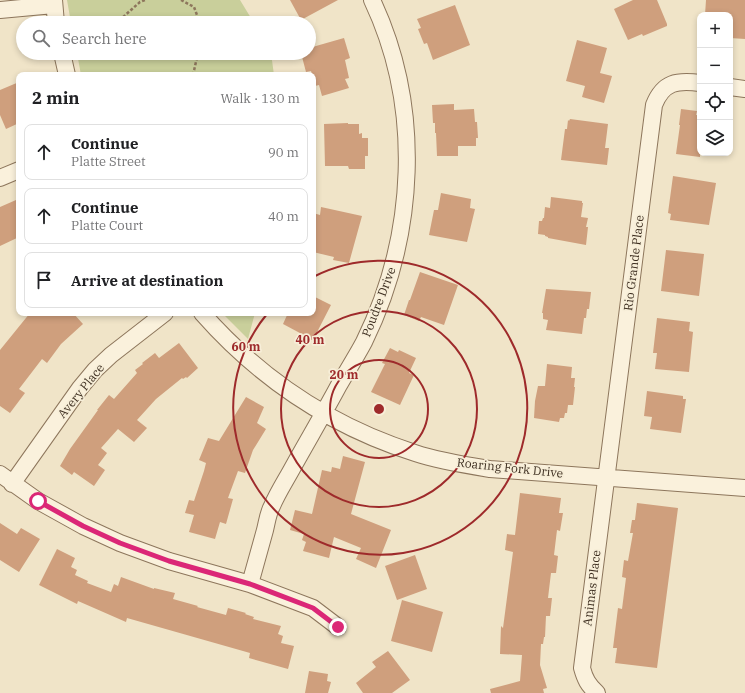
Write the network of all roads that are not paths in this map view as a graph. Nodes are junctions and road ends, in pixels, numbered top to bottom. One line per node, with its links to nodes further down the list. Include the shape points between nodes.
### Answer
1 (372, 0): 14 (street, Poudre Drive, via 385,33 403,105 407,146 404,214 397,254 378,312)
2 (54, 2): 3 (street); 4 (street)
3 (0, 10)
4 (55, 16)
5 (64, 60): 6 (street)
6 (66, 72)
7 (697, 83): 15 (street, Rio Grande Place, via 675,82 666,87 654,105)
8 (733, 87): 9 (street)
9 (745, 89)
10 (16, 171): 11 (street)
11 (0, 178)
12 (161, 316): 16 (street, Avery Place, via 95,370)
13 (205, 316): 14 (street, Roaring Fork Drive, via 229,343 264,374)
14 (323, 414): 15 (street, Roaring Fork Drive, via 380,441 417,454 459,464 490,469); 18 (street, Poudre Drive, via 271,507)
15 (606, 478): 17 (street, Roaring Fork Drive); 20 (street, Animas Place, via 582,668 584,678)
16 (6, 479): 18 (street, via 38,501 120,543 169,561)
17 (745, 488)
18 (250, 584): 19 (street, via 313,608)
19 (338, 627)
20 (597, 693)

